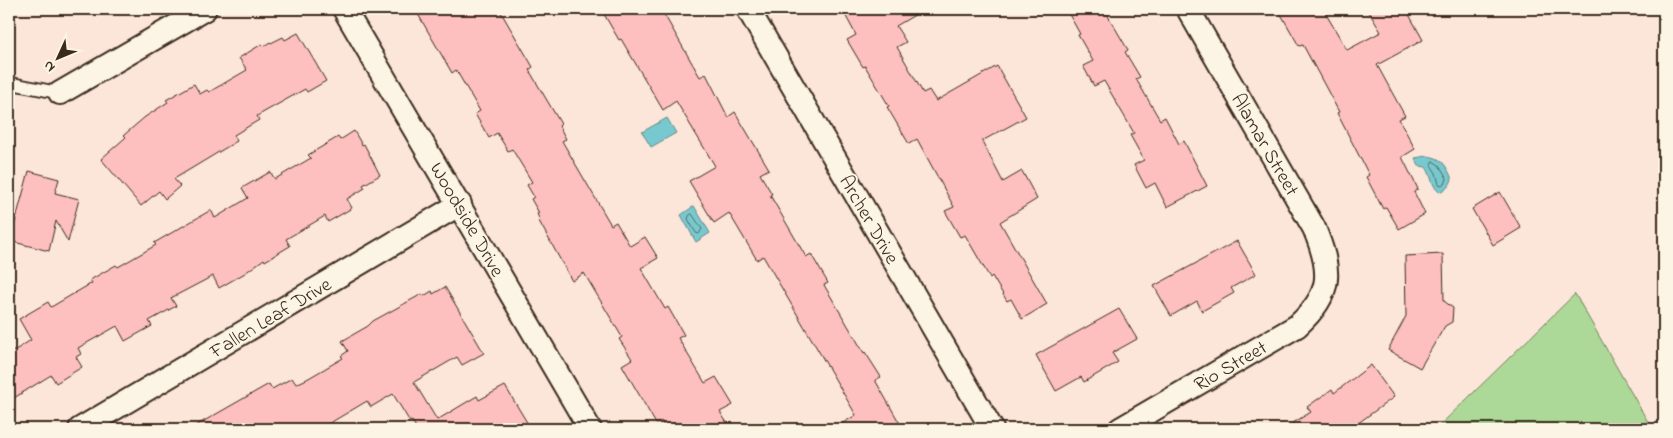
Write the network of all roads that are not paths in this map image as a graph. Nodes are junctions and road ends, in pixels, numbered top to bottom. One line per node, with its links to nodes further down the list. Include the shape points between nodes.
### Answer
1 (206, 9): 6 (street)
2 (344, 9): 7 (street, Woodside Drive)
3 (748, 9): 11 (street, Archer Drive)
4 (1188, 9): 8 (street, Alamar Street, via 1314,228 1322,245)
5 (9, 84): 6 (lane)
6 (60, 93)
7 (460, 204): 9 (street, Fallen Leaf Drive); 10 (street, Woodside Drive)
8 (1326, 286): 12 (street, Rio Street, via 1319,303 1297,326)
9 (80, 429)
10 (590, 429)
11 (992, 429)
12 (1120, 429)

